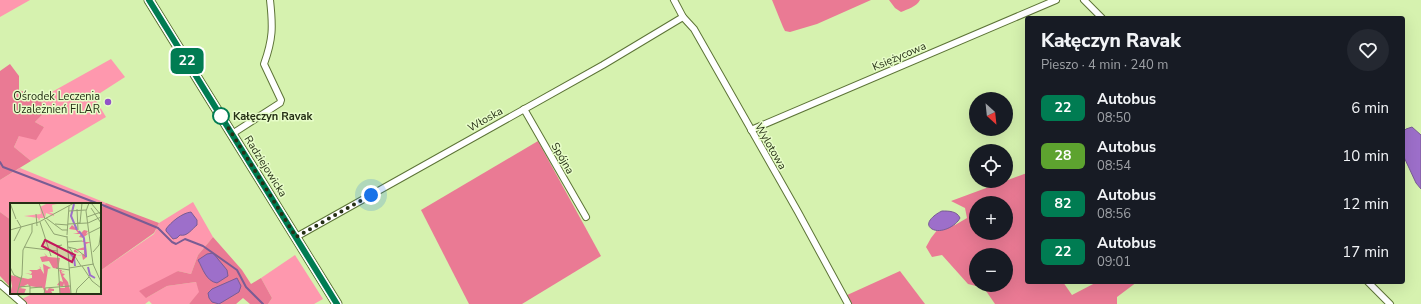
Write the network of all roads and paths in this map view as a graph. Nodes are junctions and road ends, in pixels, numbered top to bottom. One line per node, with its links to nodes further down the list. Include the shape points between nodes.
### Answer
1 (149, 0): 10 (main road, Radziejowicka)
2 (270, 0): 10 (street, via 272,40 264,64 281,100)
3 (674, 0): 7 (street, Wylotowa)
4 (1056, 0): 9 (street, Księżycowa)
5 (1084, 0): 6 (street)
6 (1100, 16)
7 (684, 18): 8 (street, Włoska); 9 (street, Wylotowa, via 694,29)
8 (524, 109): 11 (street, Spójna); 12 (street, Włoska)
9 (751, 130): 19 (street, Wylotowa)
10 (232, 134): 12 (main road, Radziejowicka)
11 (586, 218)
12 (296, 237): 18 (main road, Radziejowicka)
13 (0, 284): 15 (street)
14 (1370, 284): 20 (street)
15 (10, 293)
16 (12, 294): 17 (street)
17 (23, 304)
18 (337, 304)
19 (848, 304)
20 (1390, 304)

